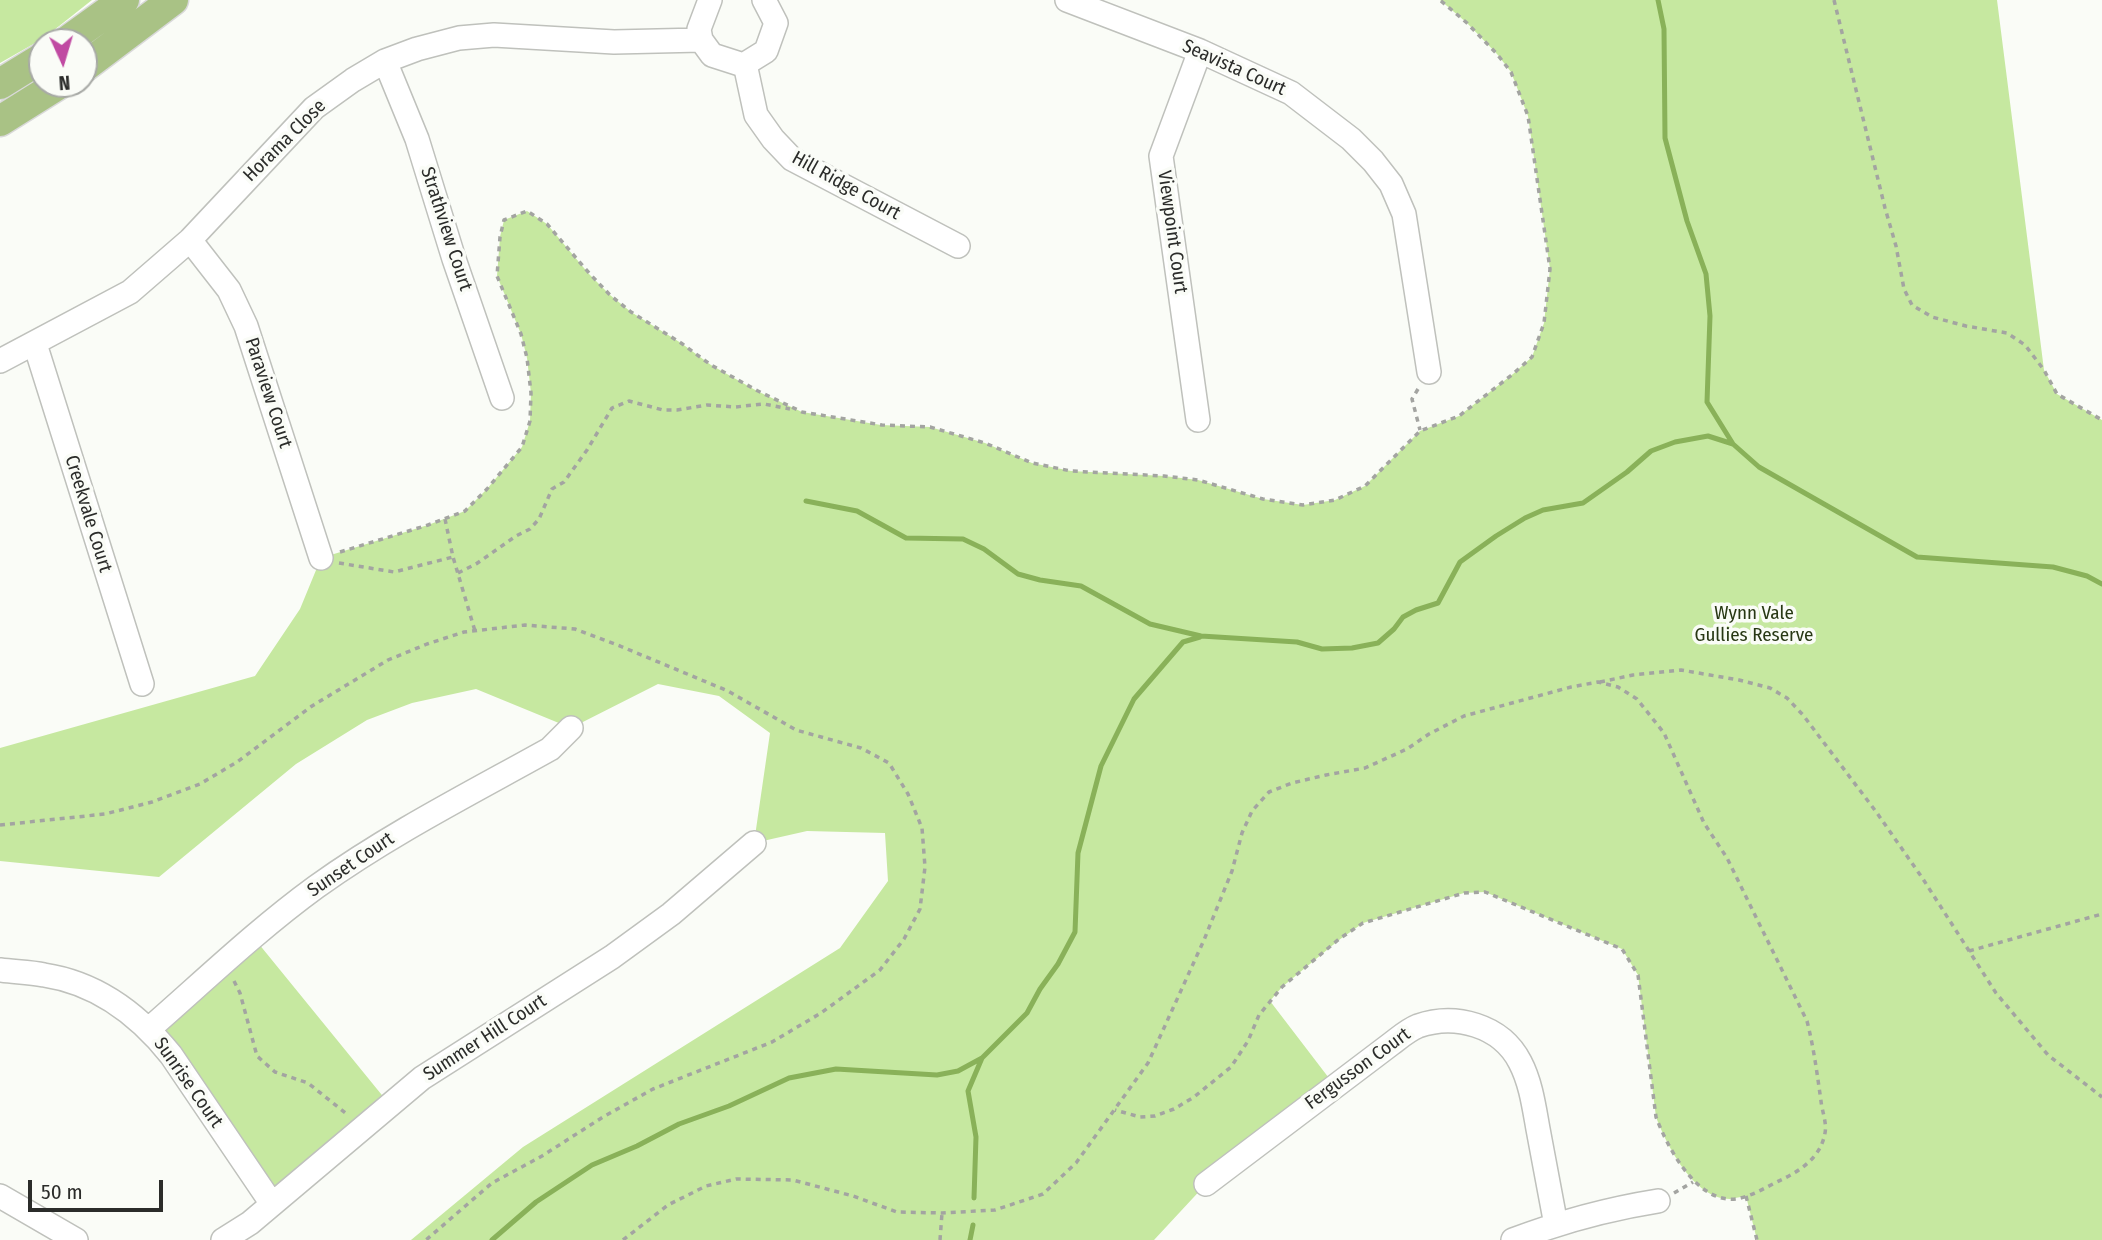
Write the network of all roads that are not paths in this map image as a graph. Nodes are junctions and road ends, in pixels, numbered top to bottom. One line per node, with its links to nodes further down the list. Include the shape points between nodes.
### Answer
1 (124, 0): 6 (main road)
2 (173, 0): 9 (main road)
3 (710, 0): 7 (street, via 699,29)
4 (764, 0): 11 (street, via 776,23 766,51)
5 (1067, 0): 8 (street, Seavista Court)
6 (85, 28)
7 (701, 40): 10 (street, Horama Close, via 614,42 494,35 459,38); 11 (street, via 712,55)
8 (1200, 51): 20 (street, Seavista Court, via 1291,93 1351,139 1391,184 1404,214); 22 (street, Viewpoint Court, via 1161,156)
9 (98, 56)
10 (385, 61): 16 (street, Horama Close, via 314,108); 21 (street, Strathview Court, via 417,139)
11 (745, 64): 17 (street, Hill Ridge Court, via 756,115 792,159)
12 (28, 67): 13 (main road)
13 (0, 84)
14 (37, 98): 15 (main road)
15 (0, 121)
16 (190, 240): 18 (street, Horama Close, via 130,292); 23 (street, Paraview Court, via 229,290 246,326)
17 (958, 246)
18 (35, 344): 19 (street, Horama Close); 24 (street, Creekvale Court)
19 (0, 361)
20 (1429, 372)
21 (502, 398)
22 (1198, 420)
23 (321, 558)
24 (142, 684)
25 (570, 728): 28 (street, Sunset Court, via 550,749 419,821 336,874)
26 (754, 844): 32 (street, Summer Hill Court, via 612,957 422,1078)
27 (0, 970): 28 (street, Sunrise Court, via 80,984 116,1002)
28 (149, 1029): 32 (street, Sunrise Court)
29 (1206, 1184): 33 (street, Fergusson Court, via 1415,1027 1442,1020 1468,1022 1503,1041 1520,1060 1530,1087)
30 (0, 1196): 34 (street)
31 (1658, 1201): 33 (street)
32 (272, 1203): 35 (street, Summer Hill Court)
33 (1556, 1225): 36 (street)
34 (76, 1240)
35 (223, 1240)
36 (1513, 1240)

